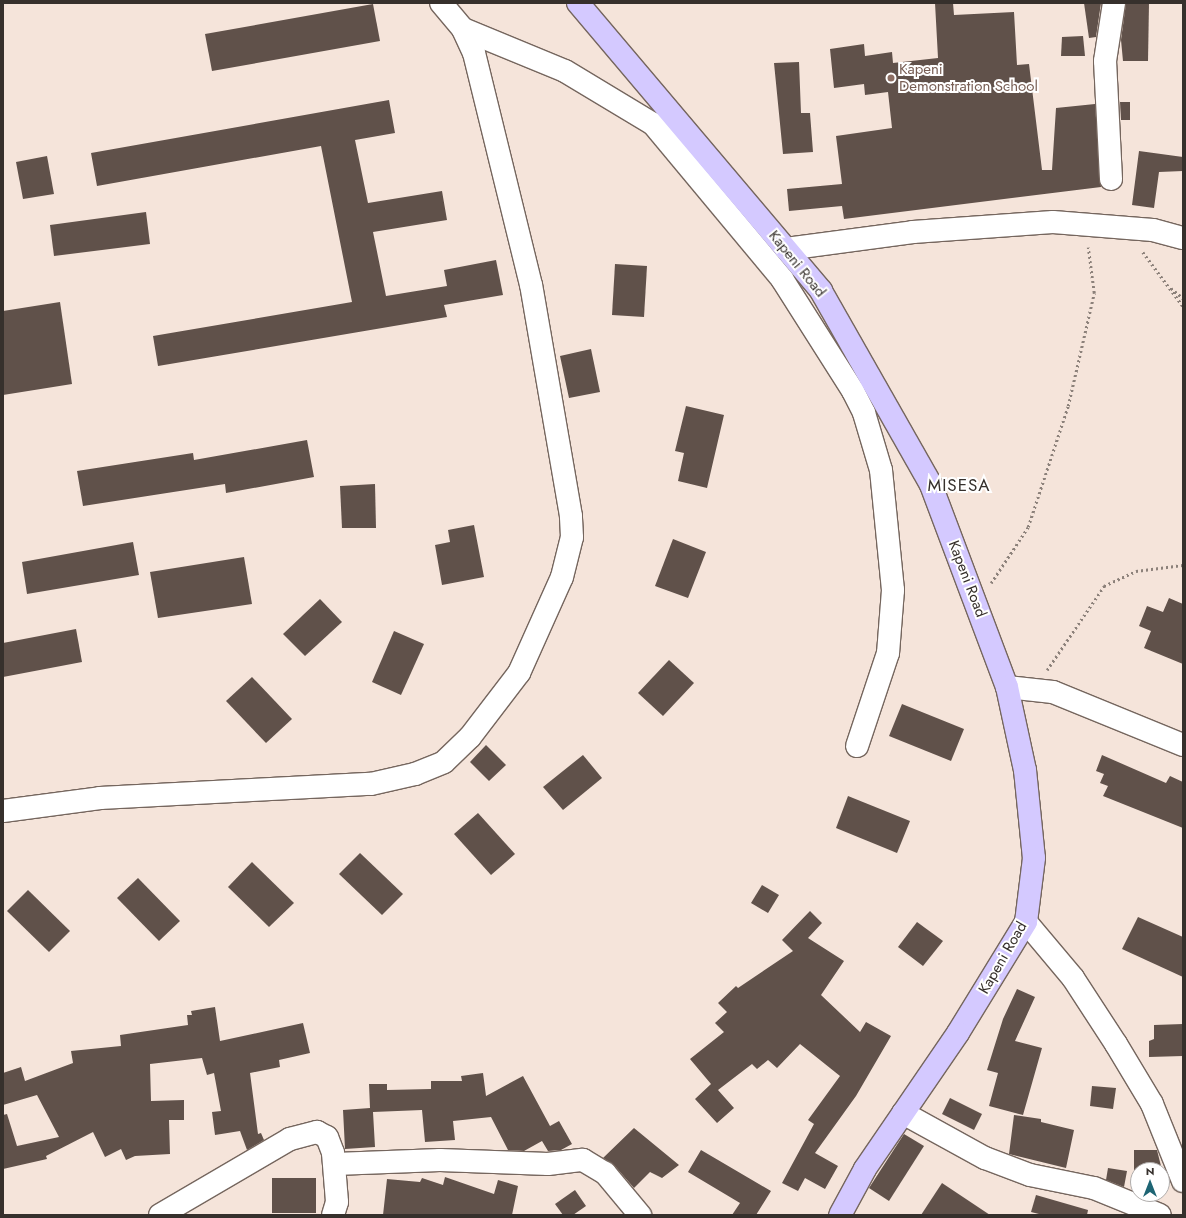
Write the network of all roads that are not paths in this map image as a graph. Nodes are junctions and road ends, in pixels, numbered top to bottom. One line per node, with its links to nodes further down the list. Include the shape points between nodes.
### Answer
1 (441, 3): 4 (street)
2 (578, 3): 7 (main road, Kapeni Road)
3 (1114, 3): 5 (street, via 1105,61)
4 (463, 29): 10 (street, via 565,71 654,124 782,279 853,391 864,413 881,470 893,590 888,653); 11 (street, via 474,53 531,285 571,516 572,537 562,577 519,673 470,738 444,762 415,774 371,784 100,798)
5 (1111, 179)
6 (1183, 238): 7 (street, via 1126,228 1054,222 913,232)
7 (786, 250): 8 (main road, Kapeni Road, via 821,290 931,485)
8 (1007, 687): 9 (street, via 1034,688 1094,707); 12 (main road, Kapeni Road, via 1025,770 1034,858)
9 (1183, 745)
10 (857, 746)
11 (3, 811)
12 (1026, 922): 13 (main road, Kapeni Road, via 958,1033); 15 (street, via 1073,978 1116,1044 1152,1104)
13 (903, 1112): 19 (main road, Kapeni Road, via 865,1169); 20 (street, via 985,1158 1030,1174 1094,1188)
14 (335, 1164): 16 (street, via 329,1141 322,1133 290,1139); 17 (street, via 337,1202); 18 (street, via 440,1160 548,1164 583,1160 605,1173)
15 (1183, 1181)
16 (160, 1215)
17 (333, 1215)
18 (640, 1215)
19 (840, 1215)
20 (1160, 1215)

